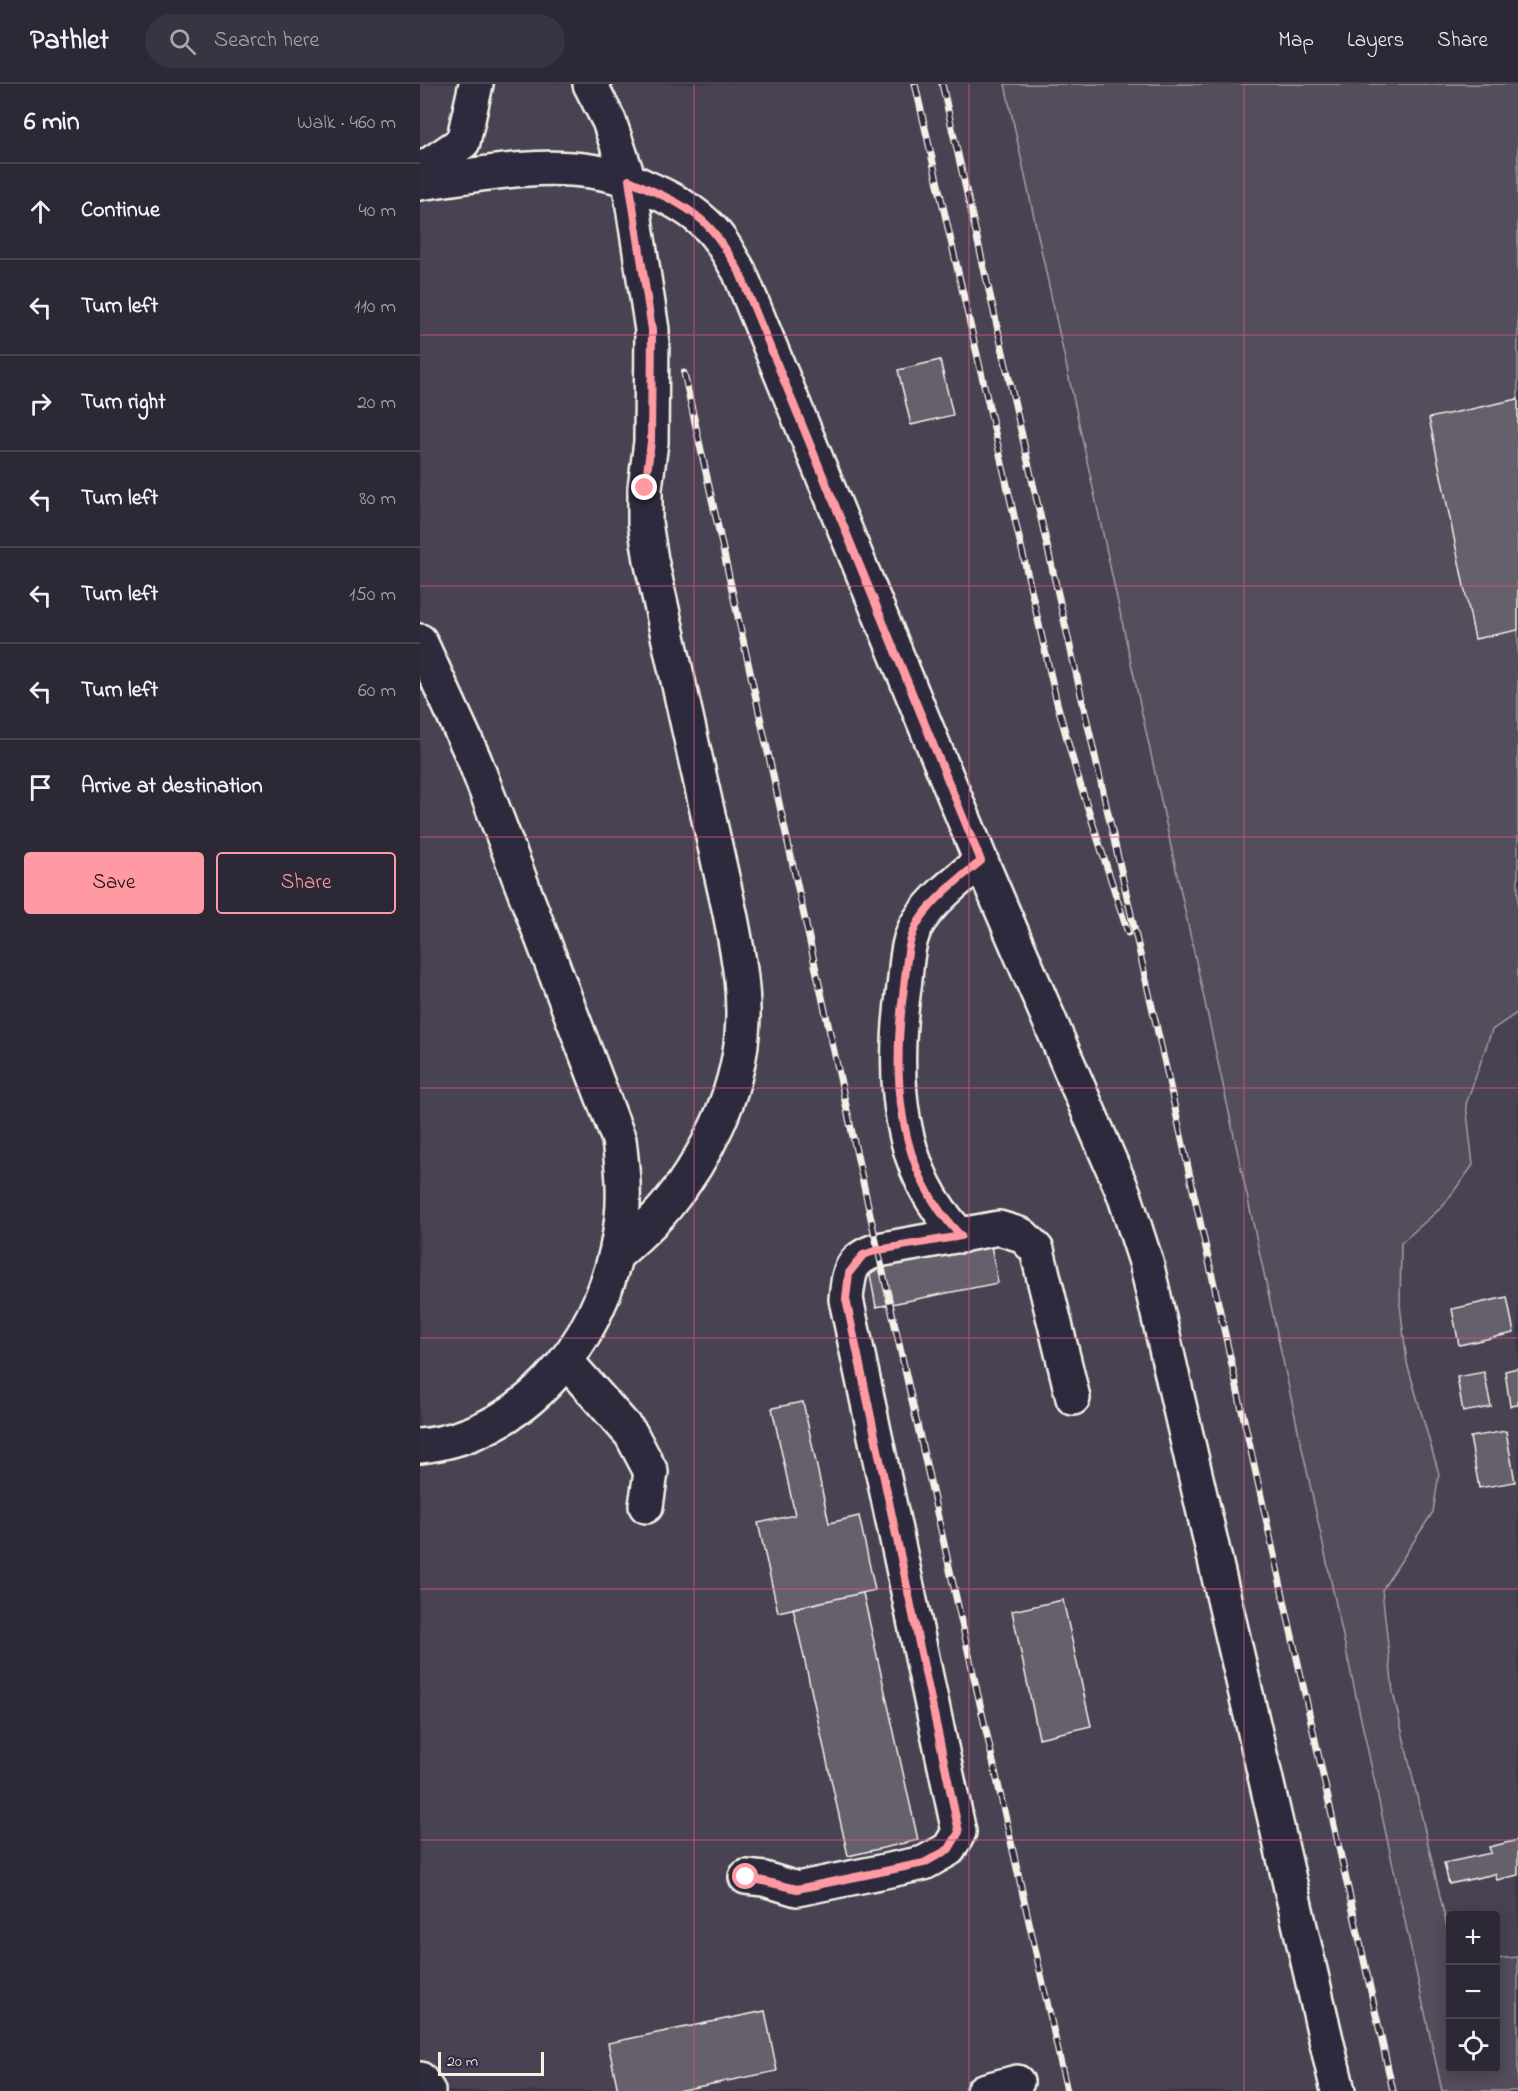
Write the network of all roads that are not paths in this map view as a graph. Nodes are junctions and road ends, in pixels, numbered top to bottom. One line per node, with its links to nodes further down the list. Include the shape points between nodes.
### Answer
1 (476, 84): 3 (lane, via 463,142)
2 (590, 84): 4 (lane, via 609,121)
3 (420, 171)
4 (629, 180): 5 (lane, via 596,172 554,169 507,170); 7 (lane, via 693,212 710,227 739,271); 9 (lane, via 652,330 653,399 645,523 730,913 743,998 735,1074 708,1144 668,1204)
5 (420, 183)
6 (420, 641): 9 (lane, via 474,759 619,1140 622,1217)
7 (981, 861): 8 (lane, via 946,889 918,922 906,958 898,1026 900,1091 909,1146 931,1198 946,1222); 19 (lane, via 1124,1194 1146,1262)
8 (961, 1236): 11 (lane, via 999,1228 1022,1235 1037,1250); 14 (lane, via 863,1255 849,1273 846,1299 959,1832 949,1849 924,1863 797,1889)
9 (616, 1255): 10 (lane, via 588,1328)
10 (566, 1361): 12 (lane, via 516,1411 460,1438); 13 (lane, via 631,1434 651,1472)
11 (1073, 1398)
12 (420, 1446)
13 (646, 1506)
14 (746, 1877)
15 (420, 2079): 17 (lane)
16 (1017, 2082): 18 (lane)
17 (428, 2091)
18 (982, 2091)
19 (1338, 2091)

